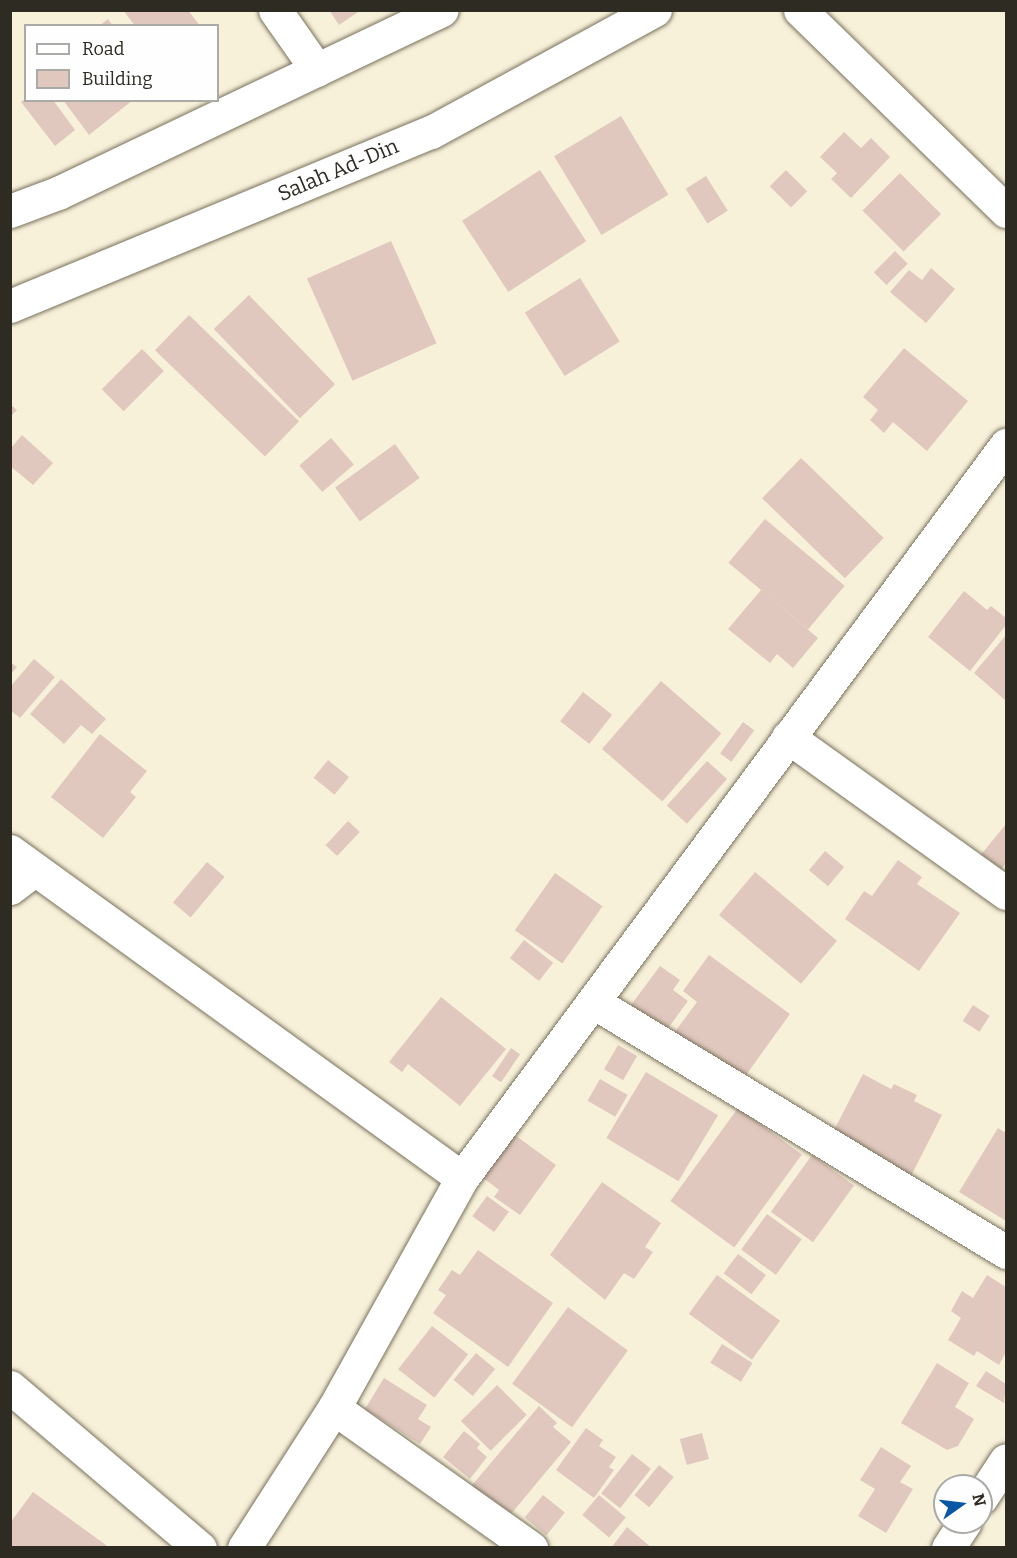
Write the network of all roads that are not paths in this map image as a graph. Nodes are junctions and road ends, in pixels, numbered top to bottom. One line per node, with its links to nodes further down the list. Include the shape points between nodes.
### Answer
1 (275, 10): 5 (main road)
2 (442, 10): 5 (main road)
3 (655, 10): 8 (main road, Salah Ad-Din, via 431,132)
4 (800, 10): 7 (main road)
5 (317, 70): 6 (main road, via 58,193)
6 (10, 211)
7 (1006, 211)
8 (10, 306)
9 (1006, 445): 10 (main road)
10 (788, 737): 12 (main road); 13 (main road)
11 (19, 870): 14 (main road)
12 (1006, 893)
13 (595, 1003): 14 (main road); 15 (main road)
14 (462, 1178): 17 (main road)
15 (1006, 1252)
16 (10, 1388): 21 (main road)
17 (334, 1408): 22 (main road); 23 (main road)
18 (1006, 1460): 19 (main road)
19 (993, 1480)
20 (957, 1534): 24 (main road)
21 (200, 1548)
22 (243, 1548)
23 (531, 1548)
24 (948, 1548)

